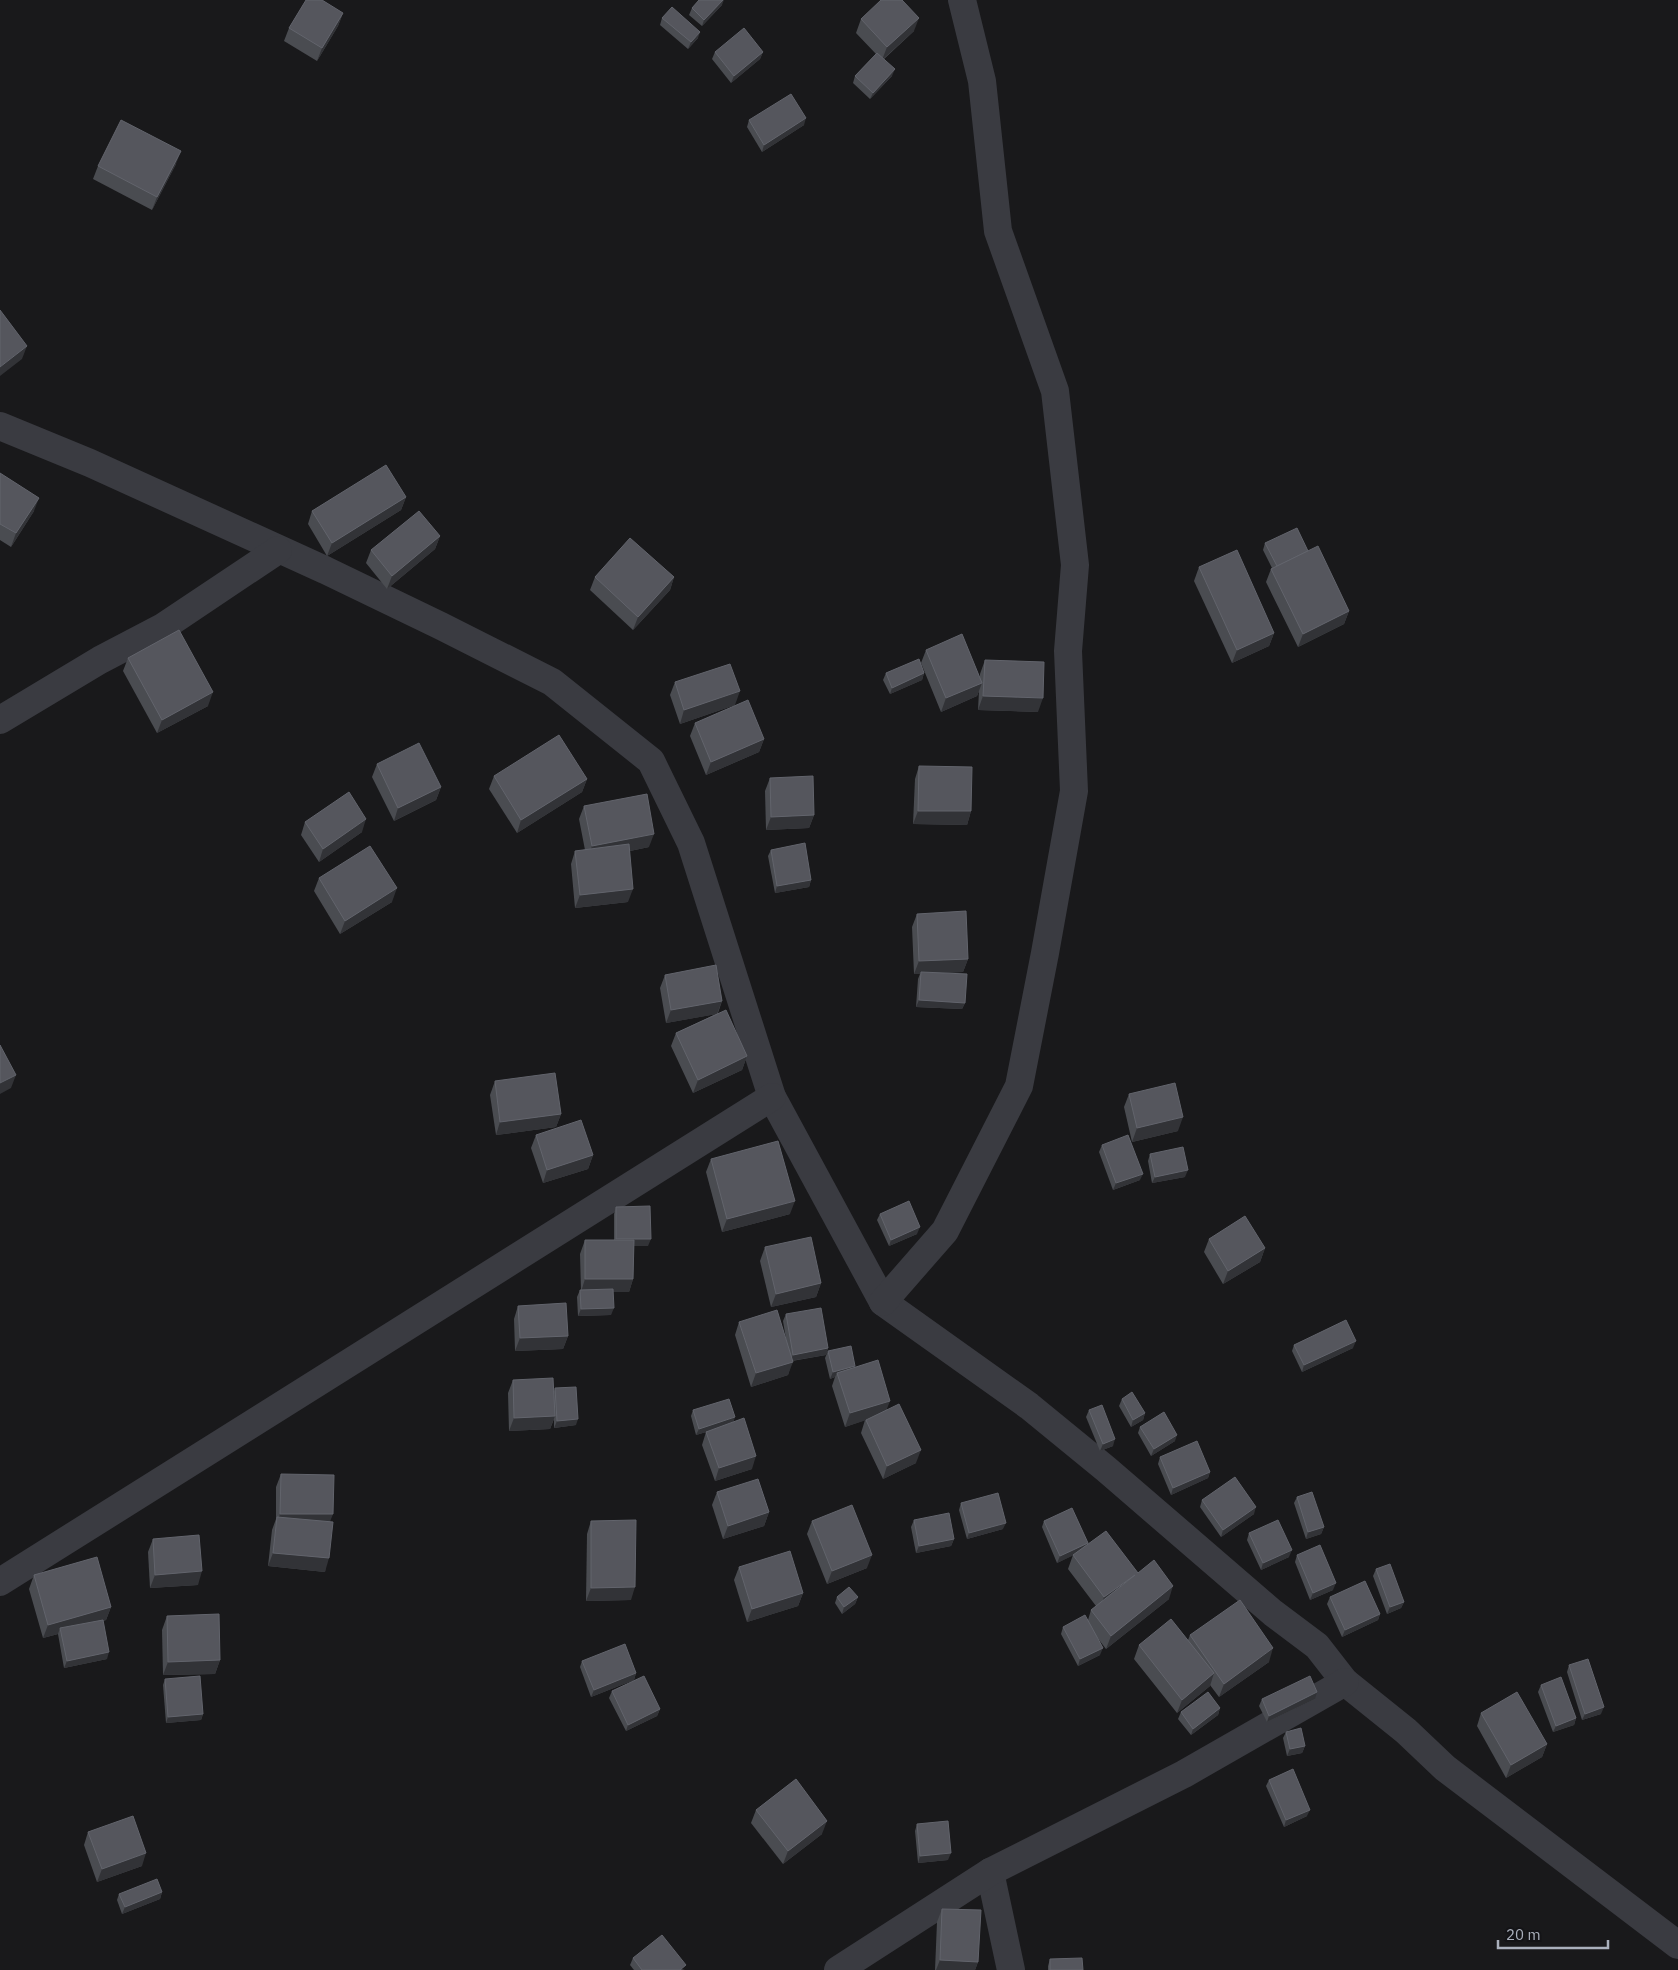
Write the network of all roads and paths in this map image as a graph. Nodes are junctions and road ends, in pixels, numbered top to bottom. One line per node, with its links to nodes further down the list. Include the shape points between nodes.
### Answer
1 (962, 0): 6 (street, via 982,81 998,231 1055,391 1075,565 1068,651 1074,791 1019,1086 945,1231)
2 (0, 426): 3 (street, via 99,467)
3 (278, 550): 4 (street, via 163,626); 5 (street, via 552,682 652,761 691,843)
4 (0, 720)
5 (772, 1097): 6 (street); 7 (street)
6 (883, 1302): 8 (street, via 1030,1406 1273,1613 1317,1646)
7 (0, 1582)
8 (1346, 1682): 9 (street, via 1184,1774); 10 (street, via 1445,1768)
9 (990, 1872): 11 (street); 12 (street)
10 (1678, 1945)
11 (838, 1970)
12 (1011, 1970)

